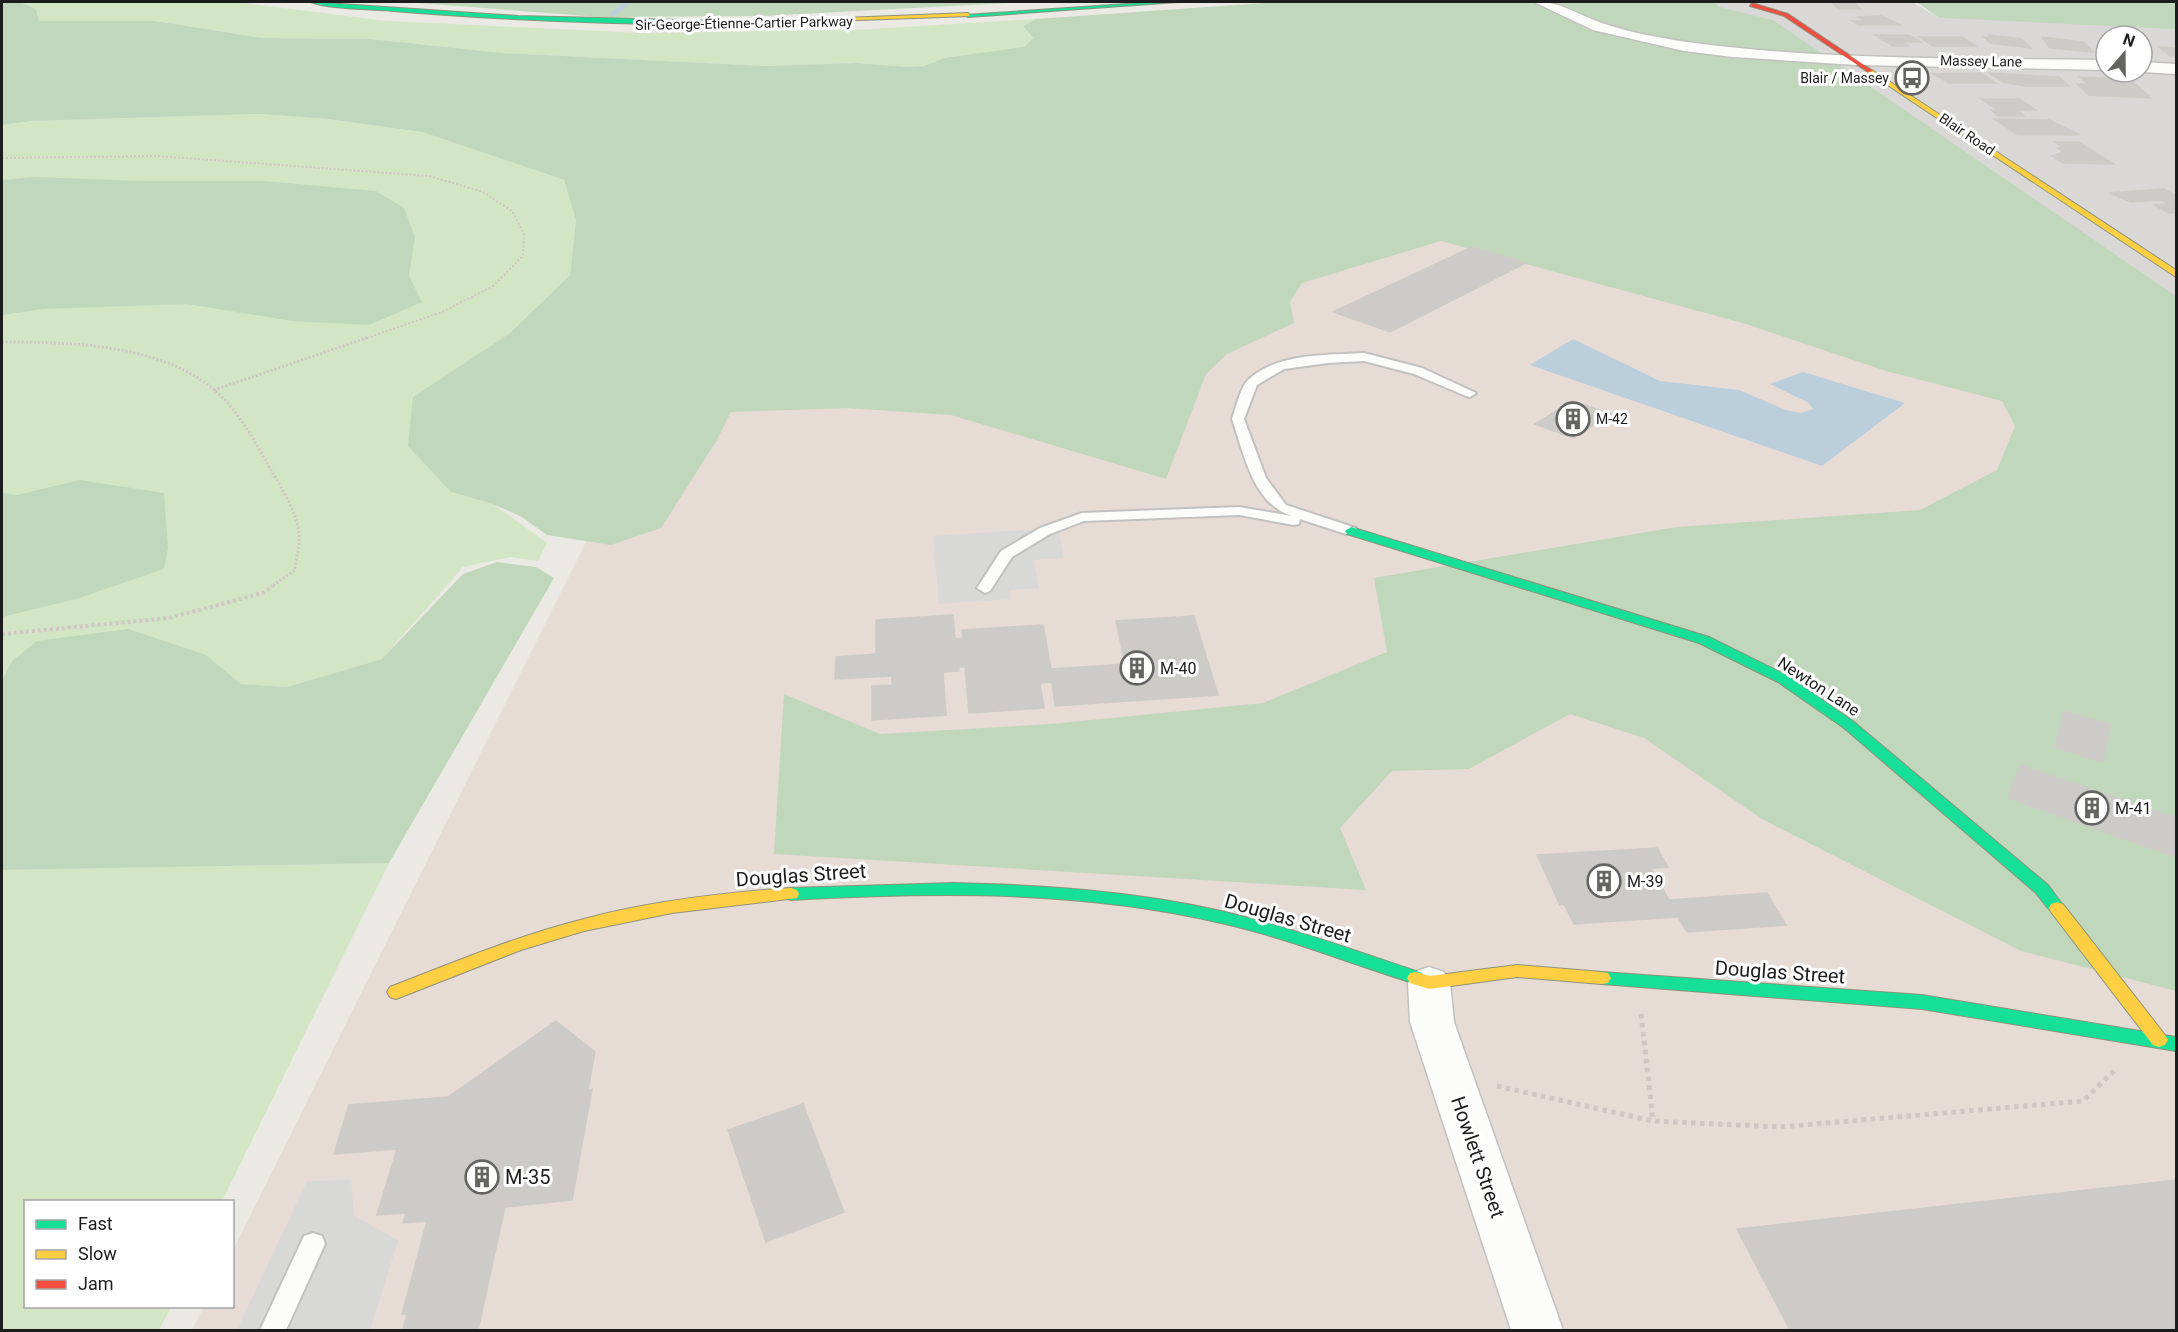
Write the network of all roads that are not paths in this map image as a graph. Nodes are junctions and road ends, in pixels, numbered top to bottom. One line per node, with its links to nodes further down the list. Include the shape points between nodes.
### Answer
1 (314, 2): 2 (street, Sir-George-Étienne-Cartier Parkway, via 502,20 687,25 897,21)
2 (1175, 2)
3 (1541, 2): 5 (street, Massey Lane, via 1598,27 1647,39 1733,52)
4 (1752, 5): 5 (street, Blair Road, via 1786,15)
5 (1857, 60): 6 (street, Massey Lane); 9 (street, Blair Road)
6 (2094, 65)
7 (2154, 68): 8 (street)
8 (2176, 69)
9 (2176, 274)
10 (1470, 393): 11 (lane, via 1418,371 1364,357 1281,366 1252,383 1238,419 1259,478 1281,508)
11 (1352, 531): 12 (lane, via 1239,511 1082,517 1045,531 1006,554); 15 (street, Newton Lane, via 1704,640 1783,679 1849,725 2042,889)
12 (985, 588)
13 (1429, 982): 14 (street, Douglas Street, via 1300,939 1220,917 1140,902 1075,894 866,890 747,897 650,910 546,935); 15 (street, Douglas Street, via 1517,971 1923,1002); 19 (street, Howlett Street, via 1432,1022)
14 (396, 992)
15 (2159, 1040): 16 (street, Douglas Street)
16 (2176, 1044)
17 (313, 1244): 18 (lane)
18 (273, 1330)
19 (1537, 1330)

